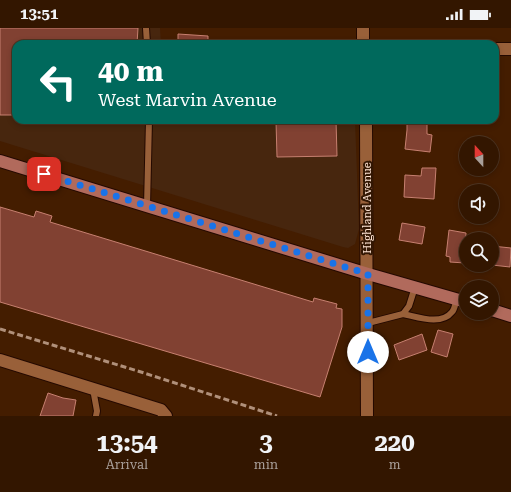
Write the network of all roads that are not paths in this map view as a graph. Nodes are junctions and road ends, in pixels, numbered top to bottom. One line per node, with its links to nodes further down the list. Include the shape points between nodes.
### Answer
1 (146, 28): 3 (lane)
2 (363, 28): 4 (street)
3 (147, 40)
4 (363, 40)
5 (499, 49): 6 (street)
6 (511, 49)
7 (149, 124): 10 (lane)
8 (366, 124): 11 (street, Highland Avenue)
9 (0, 161): 10 (street)
10 (147, 206): 11 (street)
11 (368, 274): 12 (street); 18 (street, Highland Avenue)
12 (415, 287): 13 (street); 16 (lane, via 409,306)
13 (459, 300)
14 (459, 304): 16 (lane, via 444,318 429,319)
15 (499, 312): 17 (street)
16 (403, 314): 18 (lane)
17 (511, 316)
18 (368, 324): 23 (street, Highland Avenue)
19 (0, 360): 20 (street)
20 (93, 389): 21 (lane); 22 (street, via 161,410)
21 (96, 416)
22 (166, 416)
23 (367, 416)

